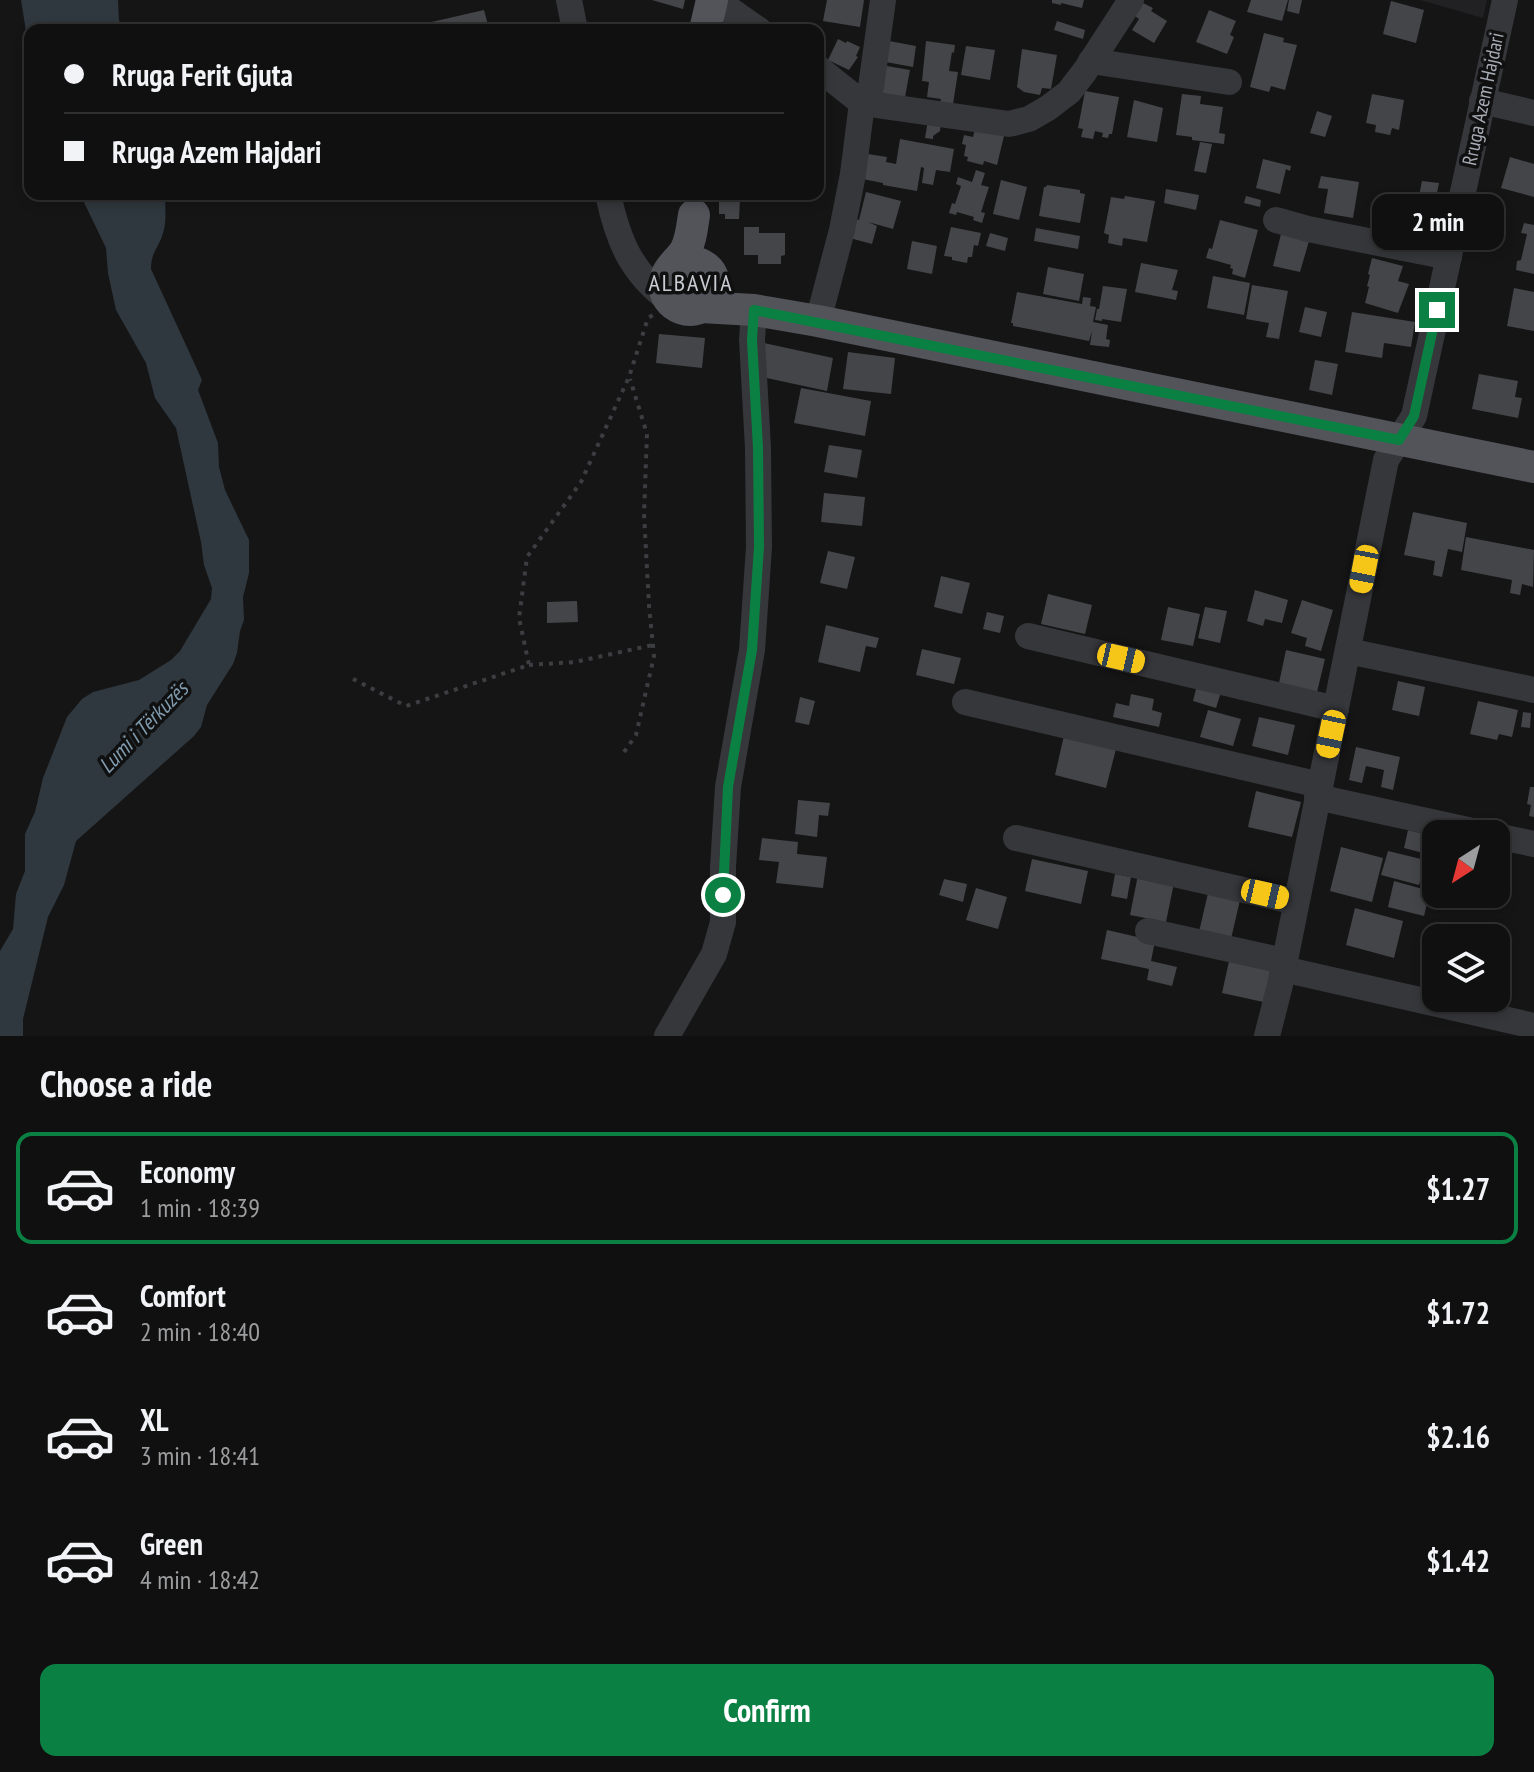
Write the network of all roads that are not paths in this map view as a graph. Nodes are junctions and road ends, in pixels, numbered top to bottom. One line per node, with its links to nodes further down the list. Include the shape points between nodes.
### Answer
1 (569, 0): 6 (street)
2 (714, 0): 7 (main road); 8 (street)
3 (883, 0): 13 (street, via 871,87)
4 (1131, 0): 9 (street)
5 (1505, 0): 12 (street, Rruga Azem Hajdari)
6 (574, 24)
7 (707, 24)
8 (750, 24)
9 (1091, 61): 11 (street); 13 (street, via 1069,92 1029,119 1009,124)
10 (824, 73): 13 (street)
11 (1229, 82)
12 (1482, 101): 14 (street); 19 (street, Rruga Azem Hajdari)
13 (862, 103): 24 (street, via 842,230)
14 (1534, 113)
15 (609, 200): 18 (street)
16 (692, 205): 20 (main road, via 686,250); 21 (main road, via 701,254)
17 (1276, 220): 19 (street)
18 (614, 223): 20 (street, via 647,261); 22 (street, via 639,275 654,290)
19 (1449, 257): 25 (street, Rruga Azem Hajdari, via 1414,416)
20 (674, 266): 21 (main road, via 689,260); 22 (main road, via 664,288)
21 (710, 272): 22 (main road, via 714,287 707,302); 23 (main road)
22 (686, 304): 23 (main road)
23 (754, 310): 24 (main road); 41 (street, via 759,547 752,650 728,787 723,922 714,954)
24 (818, 321): 25 (main road)
25 (1399, 440): 26 (main road); 28 (street, Rruga Azem Hajdari, via 1386,460)
26 (1534, 467)
27 (1028, 636): 31 (street)
28 (1348, 651): 29 (street); 31 (street, Rruga Azem Hajdari)
29 (1534, 690)
30 (965, 702): 32 (street)
31 (1336, 709): 32 (street, Rruga Azem Hajdari)
32 (1319, 791): 33 (street); 37 (street, Rruga Azem Hajdari)
33 (1432, 820)
34 (1016, 838): 37 (street)
35 (1510, 839): 36 (street)
36 (1534, 844)
37 (1296, 902): 39 (street, Rruga Azem Hajdari)
38 (1148, 931): 39 (street)
39 (1284, 965): 40 (street); 42 (street, Rruga Azem Hajdari)
40 (1534, 1026)
41 (667, 1036)
42 (1267, 1036)

